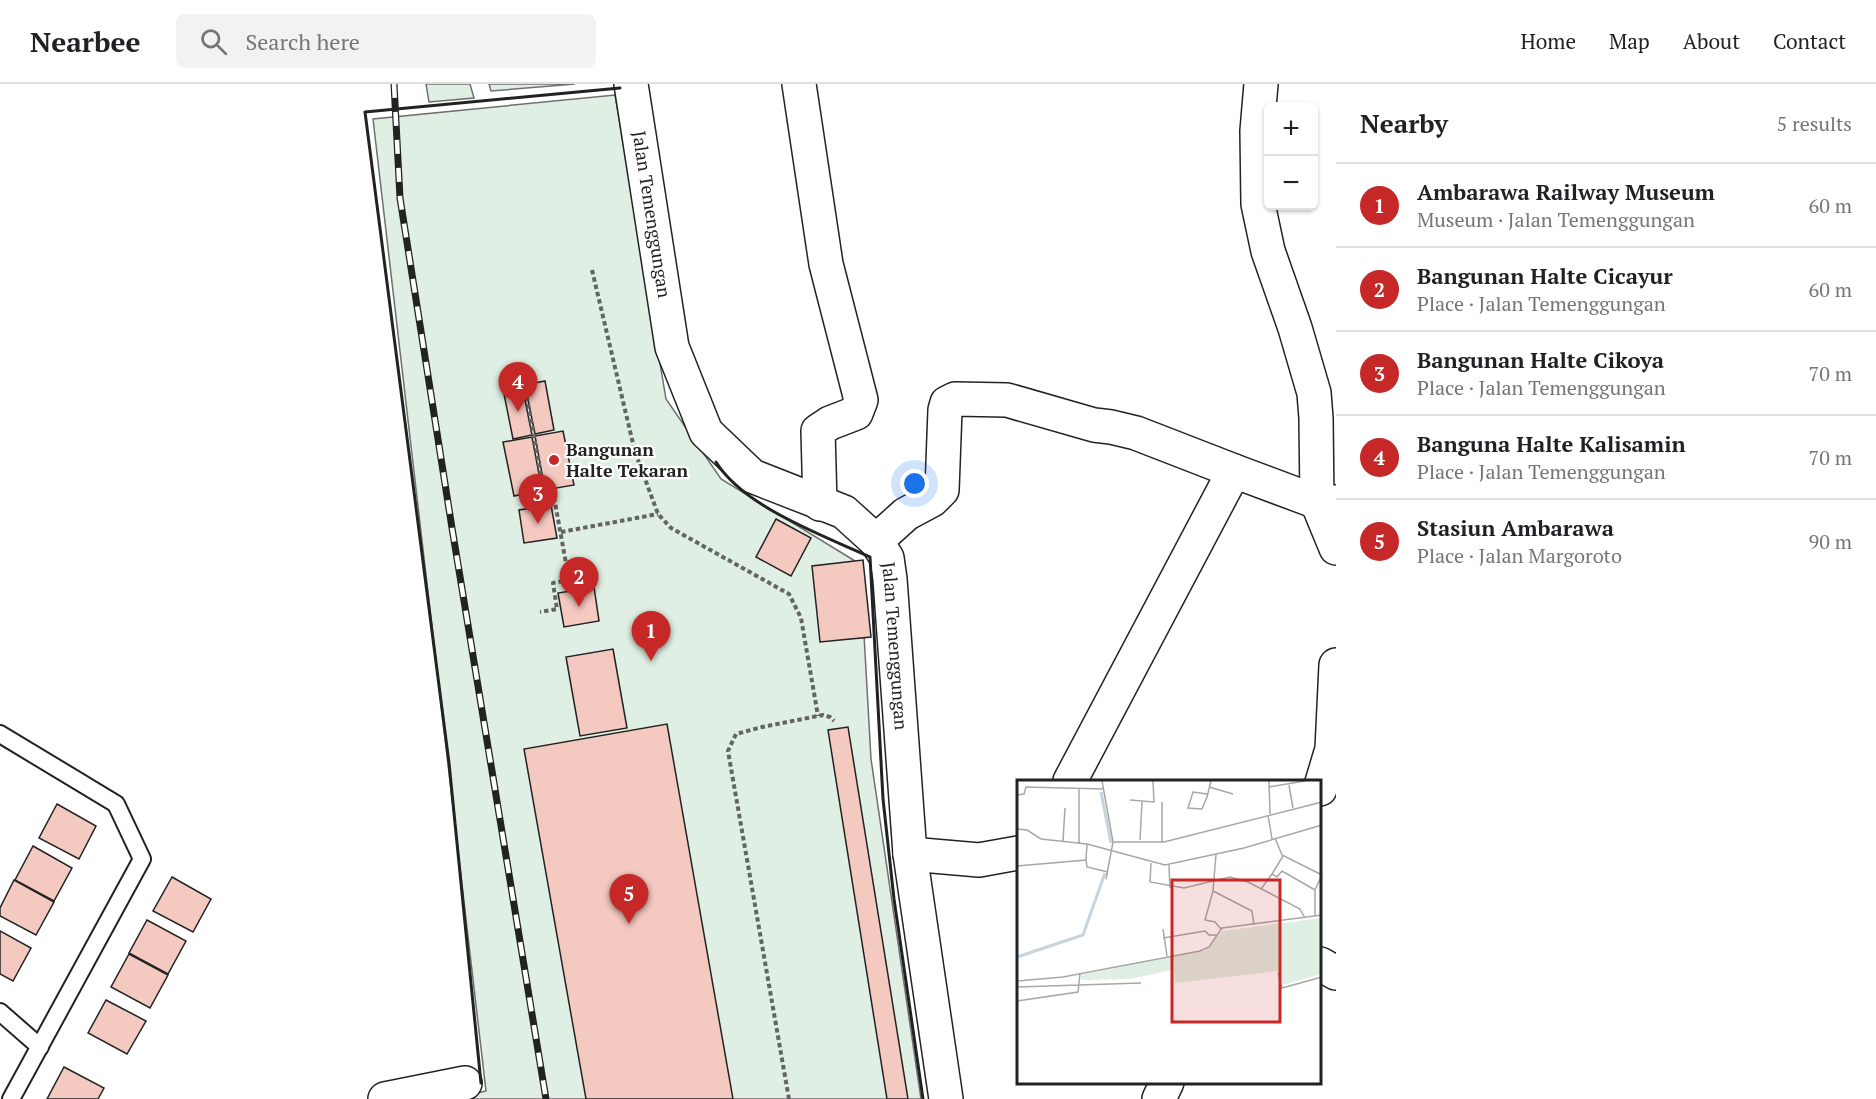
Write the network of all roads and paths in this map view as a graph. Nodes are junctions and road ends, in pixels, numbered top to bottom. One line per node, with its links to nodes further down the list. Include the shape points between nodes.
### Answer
1 (631, 84): 8 (street, Jalan Temenggungan, via 672,347 706,432 752,476)
2 (800, 84): 8 (street, via 826,264 861,400 856,414 818,431)
3 (1261, 84): 7 (street, via 1258,204 1268,251 1314,393)
4 (592, 270): 9 (path, via 635,452)
5 (524, 382): 10 (path, via 545,498 554,497)
6 (1234, 471): 7 (street); 11 (street, via 1136,433 1006,400 955,399 947,403 945,410 942,490 906,514); 18 (street)
7 (1327, 502): 12 (street)
8 (820, 504): 11 (street, Jalan Temenggungan, via 844,512)
9 (658, 514): 10 (path); 15 (path, via 671,528 789,594 801,618)
10 (561, 532): 13 (path, via 569,580 553,583 556,609)
11 (876, 541): 21 (street, Jalan Temenggungan, via 887,558 890,579)
12 (1336, 548)
13 (540, 612)
14 (1336, 665): 19 (street, via 1332,749)
15 (818, 716): 16 (path); 30 (path, via 736,734 728,751)
16 (834, 721)
17 (0, 734): 25 (lane, via 116,804 142,859)
18 (1071, 780)
19 (1321, 786)
20 (1017, 853): 21 (street, via 979,860)
21 (910, 854): 31 (street, Jalan Temenggungan)
22 (1321, 965): 23 (street)
23 (1336, 974)
24 (0, 1012): 25 (lane)
25 (40, 1047): 28 (lane)
26 (465, 1083): 29 (street)
27 (1166, 1084): 32 (street)
28 (11, 1099)
29 (385, 1099)
30 (789, 1099)
31 (946, 1099)
32 (1158, 1099)

